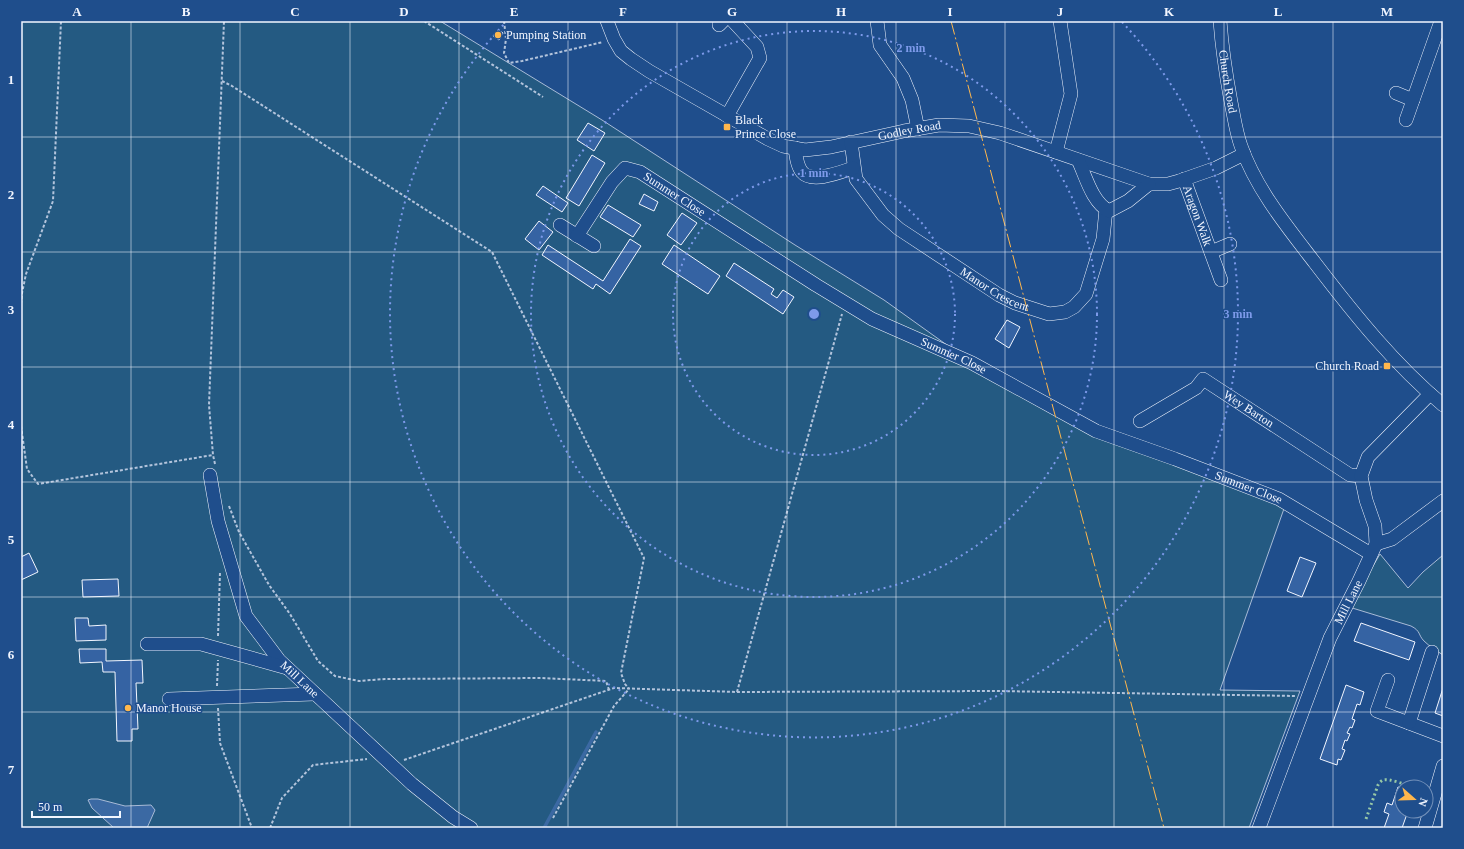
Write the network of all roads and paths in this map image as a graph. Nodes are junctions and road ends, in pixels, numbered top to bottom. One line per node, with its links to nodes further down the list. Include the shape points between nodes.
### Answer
1 (61, 21): 34 (path, via 53,201 26,274)
2 (224, 21): 12 (path)
3 (424, 21): 14 (path)
4 (504, 21): 11 (path, via 504,53 509,63)
5 (607, 21): 11 (street, Godley Road)
6 (733, 21): 16 (street, via 757,47 760,58)
7 (1060, 21): 21 (street, via 1071,94)
8 (1220, 21): 22 (street, Church Road, via 1226,79)
9 (1441, 21): 15 (street)
10 (880, 22): 18 (street, via 880,45 902,78 912,100)
11 (614, 39): 16 (street, Godley Road, via 621,51 649,71)
12 (222, 81): 40 (path, via 209,405); 50 (path, via 492,252 644,558 621,673)
13 (1396, 93): 15 (street)
14 (543, 97)
15 (1413, 100): 17 (street)
16 (727, 116): 20 (street, Godley Road, via 783,146)
17 (1406, 120)
18 (918, 128): 19 (street, Godley Road); 21 (street, Godley Road, via 939,125 969,126 1000,132)
19 (851, 142): 20 (street, Godley Road, via 805,150); 24 (street, Manor Crescent)
20 (795, 148): 24 (street, via 798,166 803,174 814,178)
21 (1056, 152): 23 (street, Godley Road)
22 (1244, 154): 25 (street, Godley Road, via 1216,168); 36 (street, Church Road, via 1270,202 1353,312)
23 (1078, 160): 26 (street, Godley Road); 27 (street, via 1093,194 1102,208)
24 (853, 168): 27 (street, Manor Crescent, via 856,179 870,200 899,229 999,295 1015,304 1049,314 1065,312 1074,307 1086,294 1103,239)
25 (1184, 179): 26 (street, Godley Road, via 1168,184); 32 (street, Aragon Walk)
26 (1149, 184): 27 (street, via 1128,201 1109,211)
27 (1106, 209)
28 (560, 225): 29 (street)
29 (577, 236): 31 (street); 45 (street, Summer Close, via 612,182 625,168 640,172 872,319 972,363 1096,431 1279,499)
30 (1230, 244): 32 (street, Aragon Walk)
31 (594, 246)
32 (1211, 252): 33 (street, Aragon Walk)
33 (1221, 280)
34 (21, 304)
35 (842, 314): 52 (path)
36 (1430, 394): 37 (street, Church Road); 42 (street, via 1368,457)
37 (1443, 405)
38 (1140, 421): 42 (street, Wey Barton, via 1196,388 1203,379 1350,475)
39 (21, 426): 40 (path, via 27,469 38,484)
40 (213, 455): 41 (path)
41 (213, 470): 48 (street, Mill Lane, via 218,522 246,616)
42 (1361, 476): 45 (street, Mill Lane, via 1375,526)
43 (1443, 500): 45 (street, via 1392,539)
44 (228, 505): 51 (path, via 239,532 269,585 318,661 335,676 359,681 533,678 606,681)
45 (1374, 549): 54 (street, Mill Lane, via 1330,638)
46 (147, 644): 48 (street, via 201,644)
47 (1432, 652): 56 (street)
48 (287, 668): 53 (street, Mill Lane)
49 (1388, 680): 56 (street, via 1377,712)
50 (629, 689): 51 (path); 52 (path); 60 (path, via 614,706)
51 (609, 690): 58 (path)
52 (737, 692): 54 (path, via 995,691 1291,695)
53 (314, 694): 55 (street); 58 (street, Mill Lane)
54 (1306, 698): 63 (street, Mill Lane)
55 (169, 699)
56 (1409, 723): 57 (street)
57 (1443, 736)
58 (388, 763): 61 (path, via 370,758 313,765 282,798); 62 (street, Mill Lane, via 453,817)
59 (1443, 766): 64 (street)
60 (553, 818)
61 (270, 828)
62 (472, 828)
63 (1259, 828)
64 (1425, 828)

